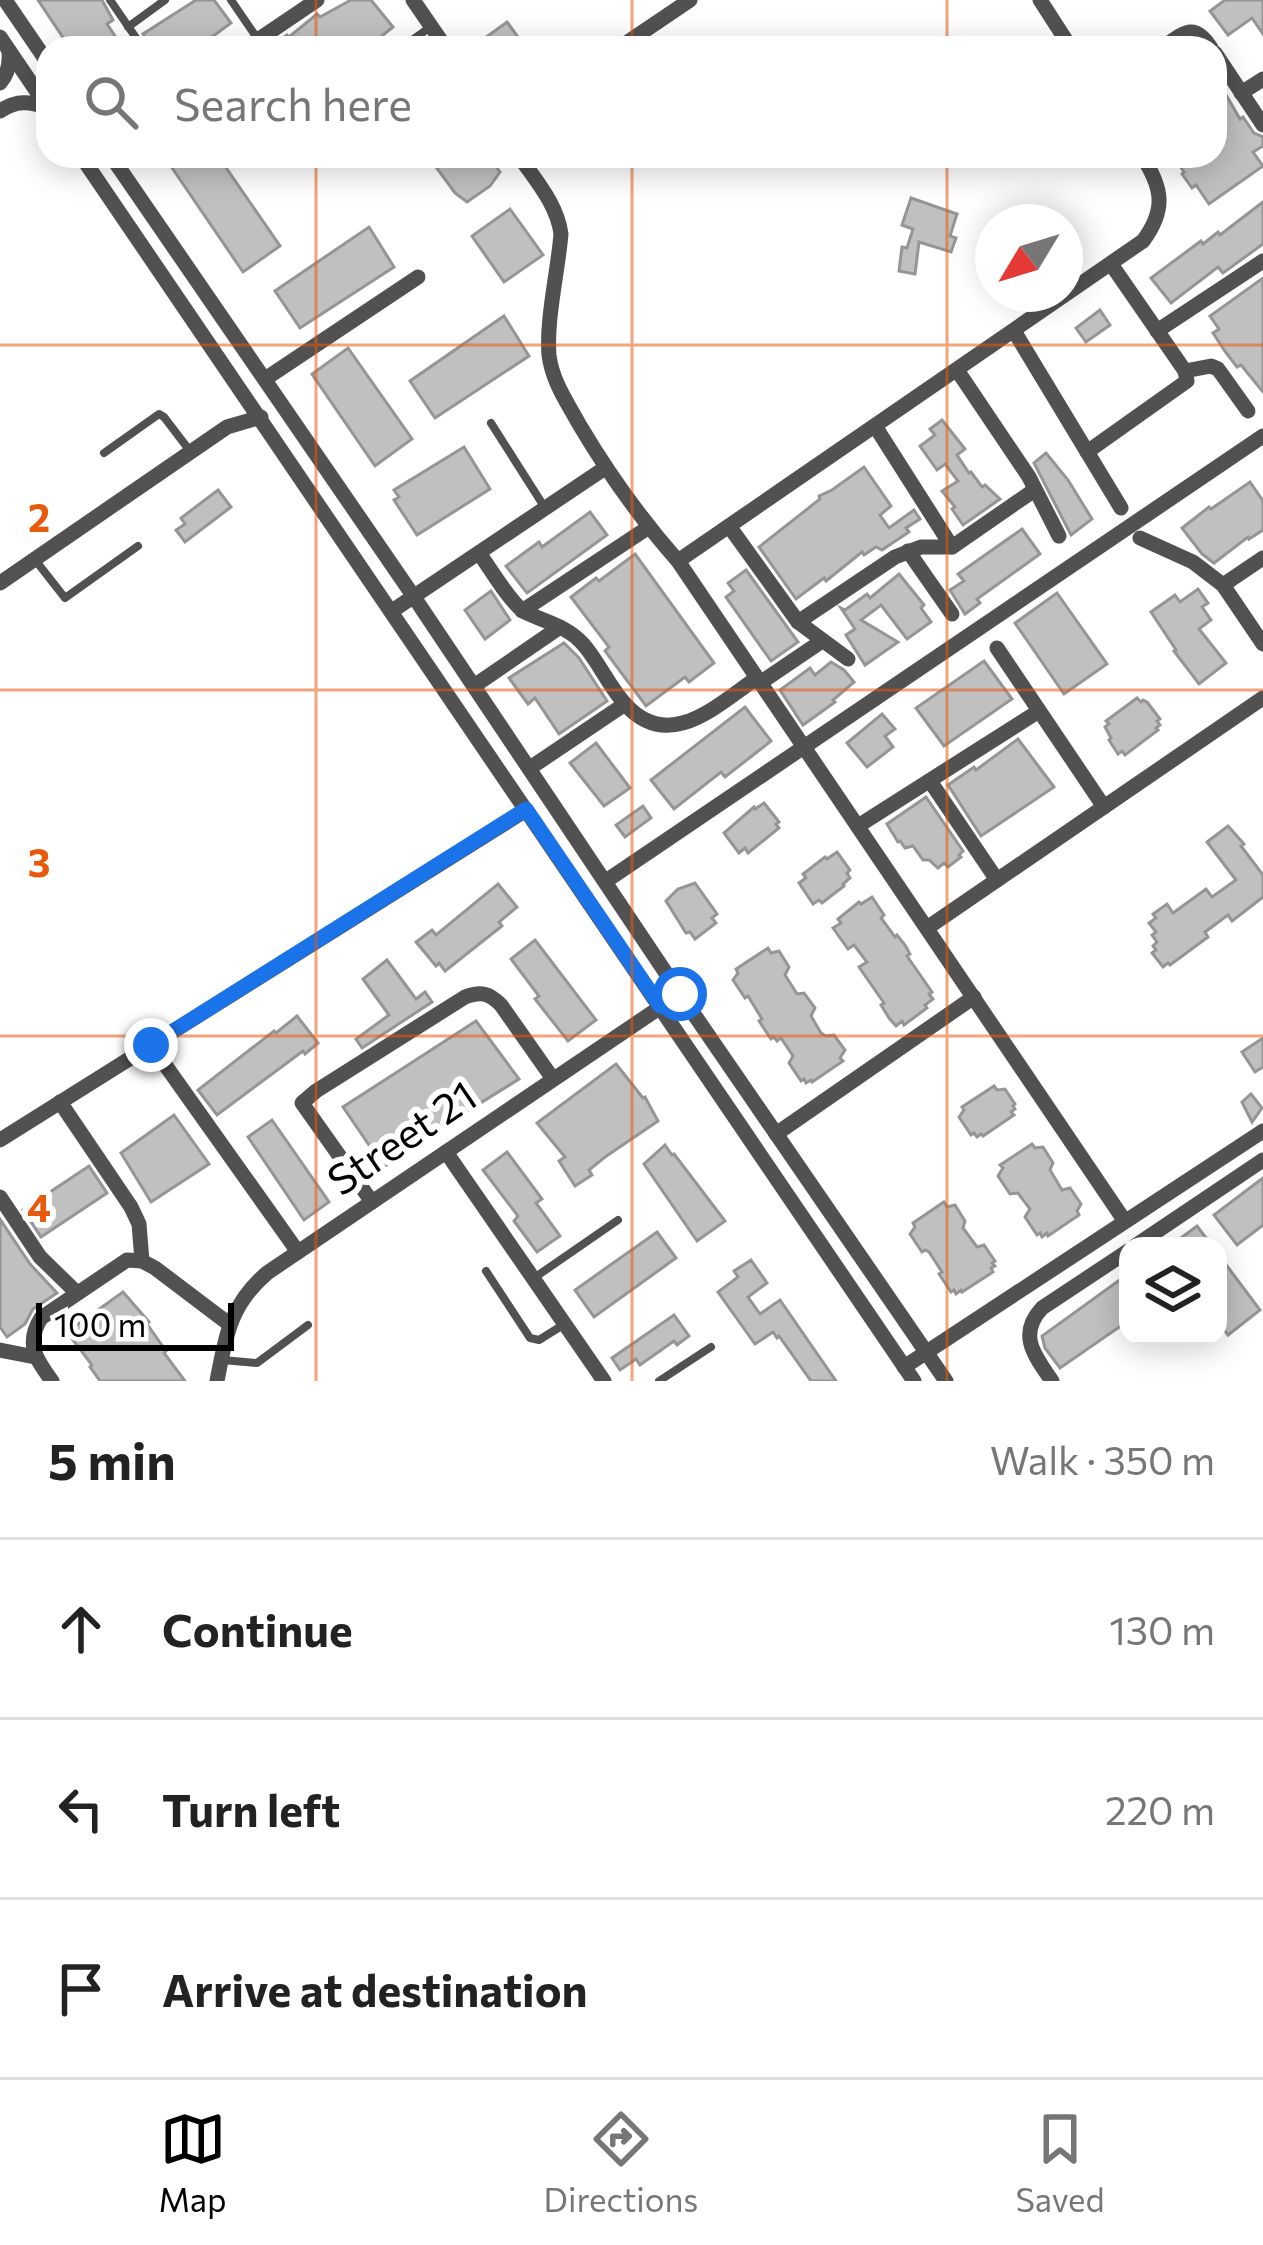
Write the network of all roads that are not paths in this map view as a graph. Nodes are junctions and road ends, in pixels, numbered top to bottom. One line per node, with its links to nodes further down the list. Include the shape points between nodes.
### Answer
1 (6, 0): 19 (street)
2 (110, 0): 10 (lane)
3 (165, 0): 10 (lane)
4 (231, 0): 12 (lane)
5 (317, 0): 13 (street)
6 (413, 0): 9 (street)
7 (690, 0): 16 (street)
8 (1040, 0): 17 (street)
9 (431, 26): 14 (lane); 15 (street)
10 (128, 27): 11 (lane)
11 (134, 36)
12 (248, 36)
13 (264, 36)
14 (417, 36)
15 (438, 36)
16 (637, 36)
17 (1063, 36)
18 (4, 43): 22 (street, via 10,63); 23 (street)
19 (36, 45)
20 (1227, 72): 24 (street)
21 (1263, 79): 24 (street)
22 (0, 83)
23 (36, 90)
24 (1241, 93): 27 (street)
25 (36, 103): 26 (street)
26 (0, 111)
27 (1263, 125)
28 (89, 168): 36 (street)
29 (122, 168): 35 (street)
30 (527, 168): 50 (street, via 559,221 551,368)
31 (1150, 168): 33 (street, via 1157,218 1143,241)
32 (1263, 261): 38 (street)
33 (1111, 264): 37 (street); 38 (street)
34 (418, 277): 41 (street)
35 (218, 312): 36 (street); 41 (street)
36 (198, 326): 43 (street)
37 (1014, 331): 39 (street); 48 (street)
38 (1157, 331): 40 (street)
39 (957, 370): 45 (street); 51 (street)
40 (1185, 371): 42 (street, via 1218,369); 48 (street, via 1184,386)
41 (265, 379): 67 (street)
42 (1248, 411)
43 (261, 417): 47 (street, via 227,427); 68 (street)
44 (491, 423): 52 (lane)
45 (875, 426): 54 (street); 59 (street)
46 (1263, 436): 82 (street)
47 (191, 452): 49 (lane, via 159,414); 63 (street)
48 (1087, 452): 53 (street)
49 (104, 453)
50 (605, 468): 52 (street); 55 (street)
51 (1033, 490): 56 (street); 59 (street)
52 (545, 508): 61 (street)
53 (1121, 508)
54 (729, 526): 64 (street); 71 (street)
55 (649, 527): 64 (street); 69 (street)
56 (1058, 536)
57 (1140, 538): 66 (street)
58 (138, 546): 63 (lane, via 65,598)
59 (952, 548): 60 (street)
60 (908, 551): 70 (street); 71 (street)
61 (479, 553): 67 (street); 69 (street)
62 (1263, 558): 66 (street)
63 (35, 559): 65 (street)
64 (678, 561): 77 (street)
65 (0, 584)
66 (1223, 585): 74 (street)
67 (414, 597): 68 (street); 78 (street)
68 (392, 611): 86 (street)
69 (522, 611): 72 (street)
70 (952, 614)
71 (798, 622): 73 (street)
72 (560, 627): 78 (street); 80 (street, via 582,643)
73 (823, 641): 76 (street); 77 (street)
74 (1263, 644)
75 (997, 647): 81 (street)
76 (848, 659)
77 (759, 681): 80 (street, via 677,726 648,721); 82 (street)
78 (474, 686): 83 (street)
79 (1263, 698): 85 (street)
80 (625, 704): 83 (street)
81 (1040, 711): 84 (street); 85 (street)
82 (804, 747): 87 (street); 89 (street)
83 (530, 768): 89 (street)
84 (930, 781): 87 (street); 88 (street)
85 (1104, 807): 88 (street)
86 (526, 809): 93 (street); 94 (street)
87 (858, 826): 90 (street)
88 (997, 880): 90 (street)
89 (606, 881): 91 (street)
90 (927, 928): 92 (street)
91 (680, 994): 93 (street, Street 21); 98 (street)
92 (974, 998): 98 (street); 105 (street)
93 (660, 1006): 95 (street, Street 21); 121 (street)
94 (151, 1045): 96 (street); 107 (street)
95 (553, 1079): 100 (street, Street 21); 103 (street, via 501,1005 477,992 316,1091 302,1102)
96 (60, 1102): 99 (street); 109 (street, via 131,1208)
97 (1263, 1131): 105 (street)
98 (776, 1134): 118 (street)
99 (0, 1140)
100 (446, 1152): 103 (street, Street 21); 111 (street)
101 (1263, 1160): 106 (street)
102 (0, 1196): 112 (street, via 40,1257)
103 (372, 1202): 107 (street, Street 21)
104 (618, 1220): 111 (lane)
105 (1124, 1220): 118 (street)
106 (1148, 1237)
107 (298, 1252): 113 (street, Street 21, via 250,1287)
108 (1119, 1257): 127 (street, via 1034,1316 1031,1351)
109 (142, 1261): 112 (street, via 127,1260); 113 (street)
110 (486, 1271): 114 (lane, via 533,1340)
111 (533, 1278): 114 (street)
112 (77, 1293): 119 (street, via 41,1318)
113 (229, 1324): 120 (street, Street 21)
114 (564, 1324): 124 (street)
115 (308, 1325): 120 (lane, via 257,1363)
116 (711, 1347): 125 (lane)
117 (0, 1350): 119 (street)
118 (926, 1352): 121 (street); 126 (street)
119 (35, 1357): 122 (street)
120 (221, 1360): 123 (street, Street 21)
121 (909, 1374)
122 (52, 1381)
123 (218, 1381)
124 (604, 1381)
125 (659, 1381)
126 (946, 1381)
127 (1052, 1381)

